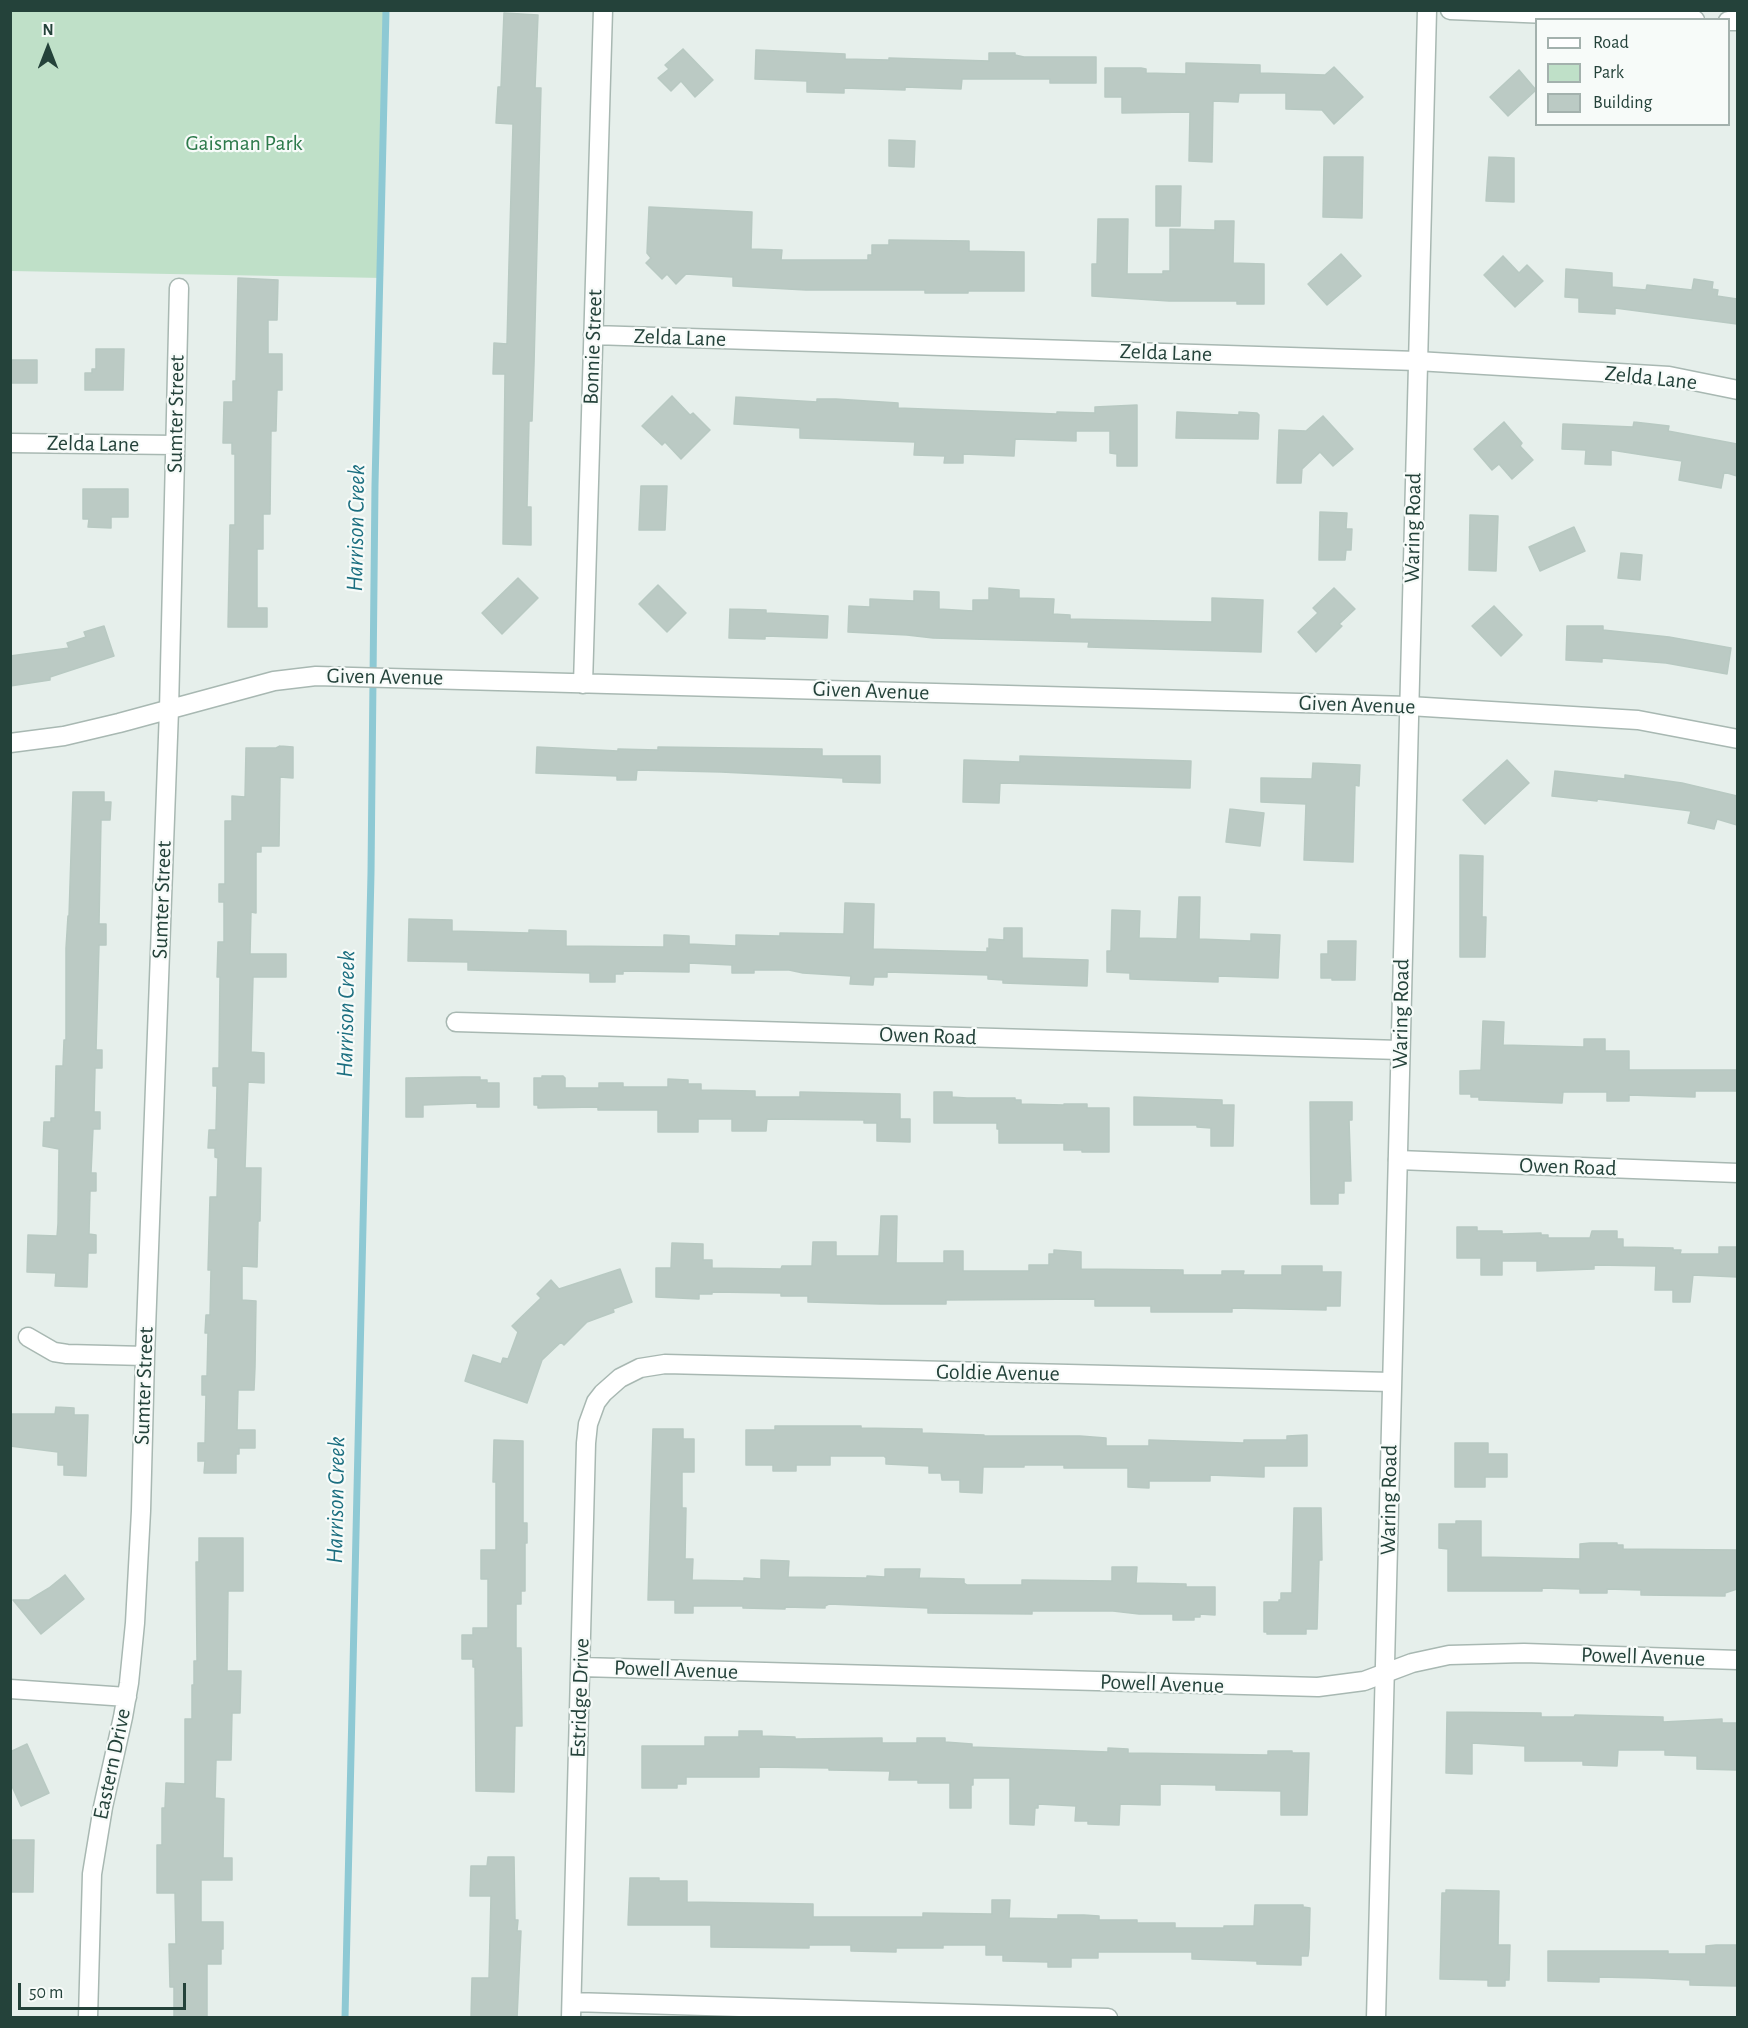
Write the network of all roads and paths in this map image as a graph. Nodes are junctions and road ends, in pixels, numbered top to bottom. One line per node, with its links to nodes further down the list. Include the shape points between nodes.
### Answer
1 (603, 10): 6 (street, Bonnie Street)
2 (1427, 10): 7 (street, Waring Road)
3 (1450, 10): 4 (street)
4 (1646, 18)
5 (179, 288): 10 (street, Sumter Street)
6 (593, 335): 7 (street, Zelda Lane); 11 (street, Bonnie Street)
7 (1417, 361): 8 (street, Zelda Lane, via 1669,376); 12 (street, Waring Road)
8 (1737, 390)
9 (10, 443): 10 (street, Zelda Lane)
10 (175, 445): 13 (street, Sumter Street)
11 (583, 684): 12 (street, Given Avenue); 13 (street, Given Avenue, via 296,677)
12 (1409, 706): 14 (street, Given Avenue, via 1638,720); 17 (street, Waring Road)
13 (168, 710): 15 (street, Given Avenue, via 64,735); 21 (street, Sumter Street)
14 (1737, 739)
15 (10, 743)
16 (456, 1022): 17 (street, Owen Road)
17 (1400, 1050): 18 (street, Waring Road)
18 (1398, 1160): 19 (street, Owen Road); 22 (street, Waring Road)
19 (1737, 1173)
20 (28, 1337): 21 (street, via 61,1353)
21 (145, 1356): 24 (street, Sumter Street)
22 (1391, 1382): 23 (street, Goldie Avenue, via 665,1364 640,1368); 27 (street, Waring Road)
23 (611, 1385): 26 (street, Estridge Drive, via 591,1413 586,1443)
24 (141, 1511): 29 (street, Eastern Drive, via 135,1623)
25 (1737, 1660): 27 (street, Powell Avenue, via 1480,1653 1430,1658)
26 (581, 1668): 27 (street, Powell Avenue, via 1294,1687 1340,1685); 30 (street, Estridge Drive)
27 (1386, 1674): 33 (street, Waring Road)
28 (10, 1689): 29 (street)
29 (126, 1697): 31 (street, Eastern Drive, via 92,1874)
30 (572, 2010): 32 (street)
31 (88, 2018)
32 (1108, 2018)
33 (1376, 2018)

